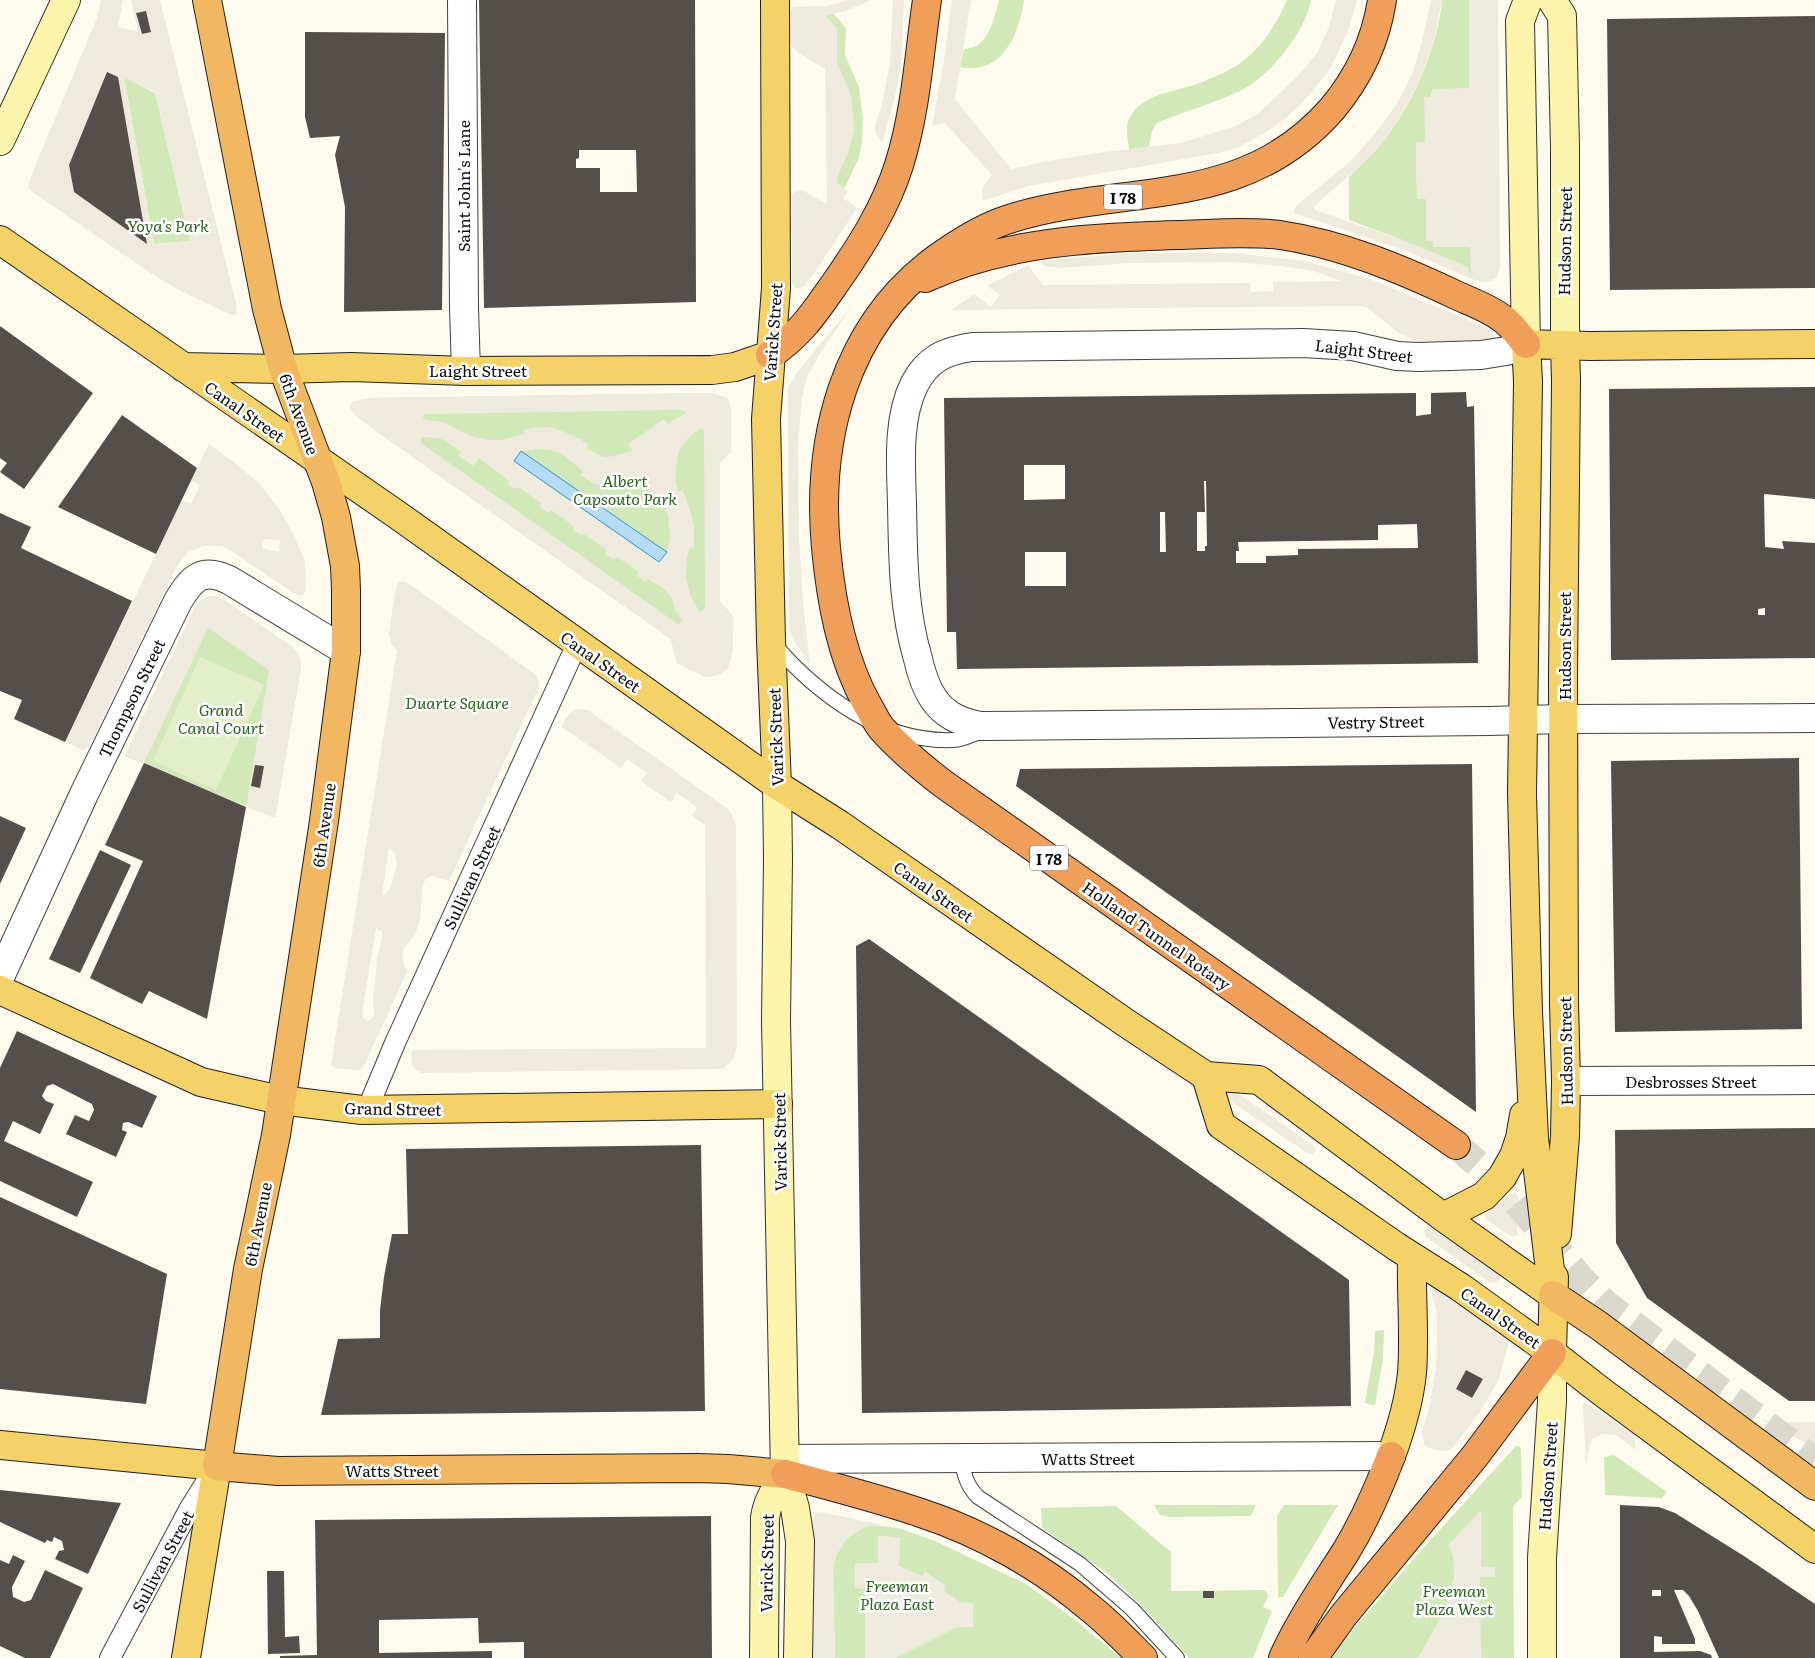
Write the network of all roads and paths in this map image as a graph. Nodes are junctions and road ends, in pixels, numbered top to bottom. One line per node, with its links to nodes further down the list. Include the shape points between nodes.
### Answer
1 (66, 0): 9 (main road)
2 (207, 0): 17 (highway, 6th Avenue, via 264,294)
3 (462, 0): 18 (street, Saint John's Lane)
4 (774, 0): 15 (main road, Varick Street, via 776,288)
5 (927, 0): 15 (highway, via 908,129 889,191 851,259 810,319)
6 (1382, 0): 11 (highway, Holland Tunnel Rotary / I 78, via 1371,44 1340,99 1307,134 1266,162 1244,172 1188,188 1064,205 1003,221 974,233 951,248)
7 (1528, 0): 12 (main road, Hudson Street, via 1520,21)
8 (1552, 0): 14 (main road, Hudson Street, via 1562,16)
9 (0, 141)
10 (0, 240): 16 (main road, Canal Street)
11 (901, 289): 12 (highway, via 937,272 972,261 1060,241 1218,234 1278,235 1338,249 1433,284 1504,319); 28 (highway, Holland Tunnel Rotary / I 78, via 882,311 850,367 833,424 825,487 826,546 841,636 858,687)
12 (1526, 344): 14 (main road, Laight Street); 23 (street, Laight Street, via 1482,355 1419,358 1353,346 1303,343 972,347 954,349 941,355 930,363 914,385 902,443 903,559 908,616 926,686); 26 (main road, Hudson Street)
13 (1815, 344): 14 (main road, Laight Street)
14 (1564, 345): 24 (main road, Hudson Street)
15 (770, 355): 18 (main road, Laight Street, via 722,369); 20 (main road, Varick Street, via 766,419)
16 (183, 368): 17 (main road, Laight Street); 19 (main road, Canal Street)
17 (283, 369): 18 (main road, Laight Street, via 351,367); 19 (highway, 6th Avenue)
18 (466, 371)
19 (317, 460): 21 (main road, Canal Street); 22 (highway, 6th Avenue, via 336,517 345,566)
20 (771, 641): 28 (lane, via 811,683); 29 (main road, Varick Street)
21 (577, 644): 29 (main road, Canal Street); 38 (street, Sullivan Street)
22 (346, 650): 30 (street, Thompson Street, via 230,580 208,574 195,578 186,587 165,627); 36 (highway, 6th Avenue, via 324,821)
23 (942, 708): 27 (street, Vestry Street, via 964,723)
24 (1564, 718): 25 (street, Vestry Street); 26 (street, Vestry Street); 35 (main road, Hudson Street)
25 (1815, 718)
26 (1523, 720): 27 (street, Vestry Street); 34 (main road, Hudson Street)
27 (997, 726): 28 (lane, via 954,740 912,736)
28 (880, 727): 39 (highway, Holland Tunnel Rotary / I 78, via 942,783)
29 (777, 785): 32 (main road, Canal Street); 37 (main road, Varick Street)
30 (0, 977)
31 (0, 990): 36 (main road, Grand Street, via 201,1082)
32 (1206, 1076): 40 (main road, Canal Street, via 1259,1080); 41 (main road, Canal Street, via 1221,1126)
33 (1815, 1080): 35 (street, Desbrosses Street)
34 (1530, 1081): 40 (main road, via 1520,1138 1502,1177 1484,1196); 42 (main road, Hudson Street)
35 (1566, 1081): 42 (main road, Hudson Street)
36 (280, 1100): 38 (main road, Grand Street); 47 (highway, 6th Avenue, via 276,1135 248,1269)
37 (778, 1104): 38 (main road, Grand Street); 48 (main road, Varick Street)
38 (366, 1110)
39 (1456, 1145)
40 (1443, 1217): 42 (main road, Canal Street)
41 (1412, 1257): 43 (main road, Canal Street); 45 (main road, via 1412,1372 1404,1418)
42 (1553, 1295): 43 (main road, Hudson Street); 49 (highway, Canal Street)
43 (1552, 1353): 51 (main road, Canal Street); 59 (highway, via 1475,1456 1343,1616); 60 (main road, Hudson Street, via 1542,1558)
44 (0, 1445): 47 (main road, Watts Street)
45 (1391, 1456): 46 (street, Watts Street); 58 (highway, via 1361,1524 1305,1615)
46 (962, 1458): 48 (street, Watts Street); 57 (lane, via 966,1482 978,1497 1080,1564 1132,1609)
47 (217, 1466): 48 (highway, Watts Street, via 278,1471); 52 (street, Sullivan Street, via 190,1508); 53 (main road, 6th Avenue)
48 (785, 1467): 54 (main road, Varick Street, via 766,1512); 55 (main road, Varick Street, via 800,1541); 56 (highway, via 922,1513 1016,1557 1091,1608)
49 (1803, 1468): 50 (highway, Canal Street)
50 (1815, 1486)
51 (1815, 1550)
52 (110, 1658)
53 (186, 1658)
54 (764, 1658)
55 (798, 1658)
56 (1143, 1658)
57 (1177, 1658)
58 (1283, 1658)
59 (1314, 1658)
60 (1542, 1658)

